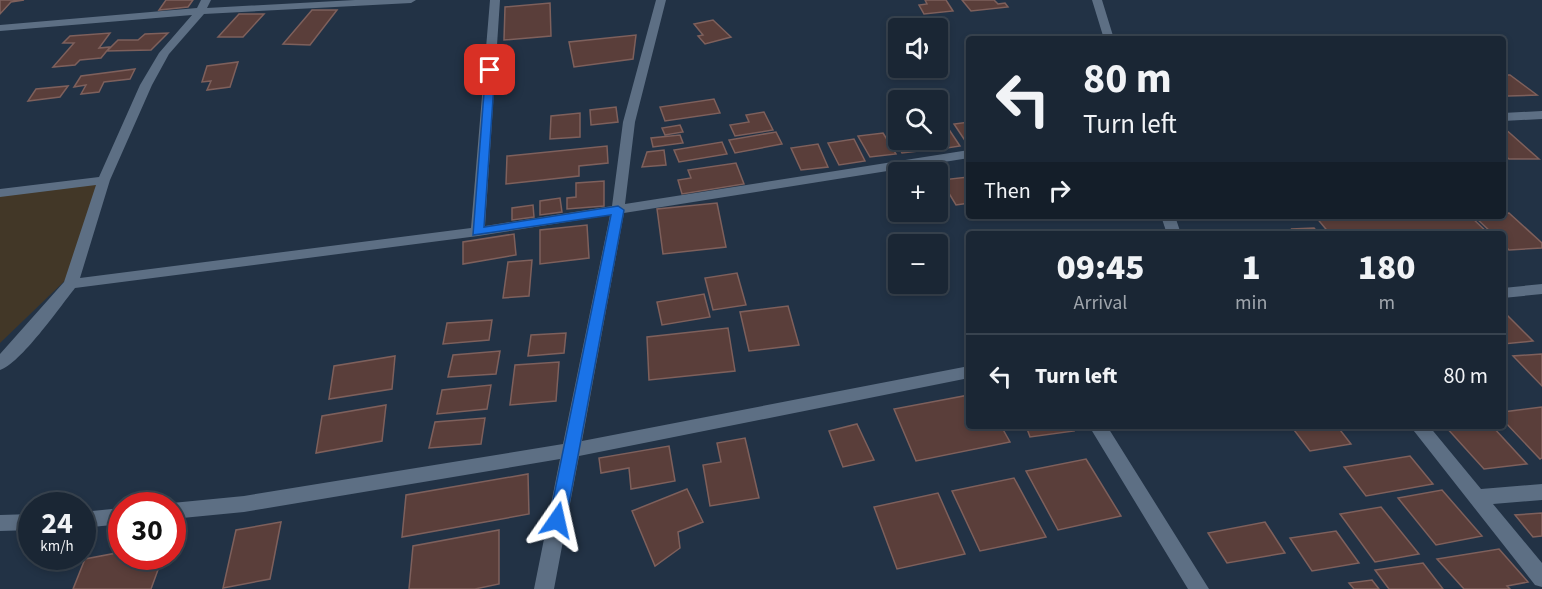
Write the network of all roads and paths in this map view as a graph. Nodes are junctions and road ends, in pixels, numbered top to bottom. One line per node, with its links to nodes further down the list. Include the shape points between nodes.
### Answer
1 (411, 0): 5 (street)
2 (495, 0): 14 (street)
3 (660, 0): 13 (street, via 629,122)
4 (1096, 0): 7 (street)
5 (204, 6): 6 (street); 11 (street, via 164,53)
6 (0, 28)
7 (1108, 36)
8 (1542, 115): 9 (street)
9 (1506, 117)
10 (966, 154): 13 (street)
11 (104, 180): 12 (street); 15 (street)
12 (0, 193)
13 (618, 210): 14 (street); 22 (street)
14 (478, 232): 15 (street)
15 (71, 284): 18 (street)
16 (1542, 289): 17 (street)
17 (1506, 293)
18 (0, 364)
19 (966, 373): 22 (street)
20 (1100, 429): 30 (street)
21 (1422, 429): 24 (street)
22 (571, 450): 25 (street, via 244,504); 29 (street)
23 (1542, 492): 24 (street)
24 (1479, 497): 28 (street)
25 (186, 510)
26 (18, 522): 27 (street)
27 (0, 523)
28 (1542, 578)
29 (544, 589)
30 (1199, 589)

